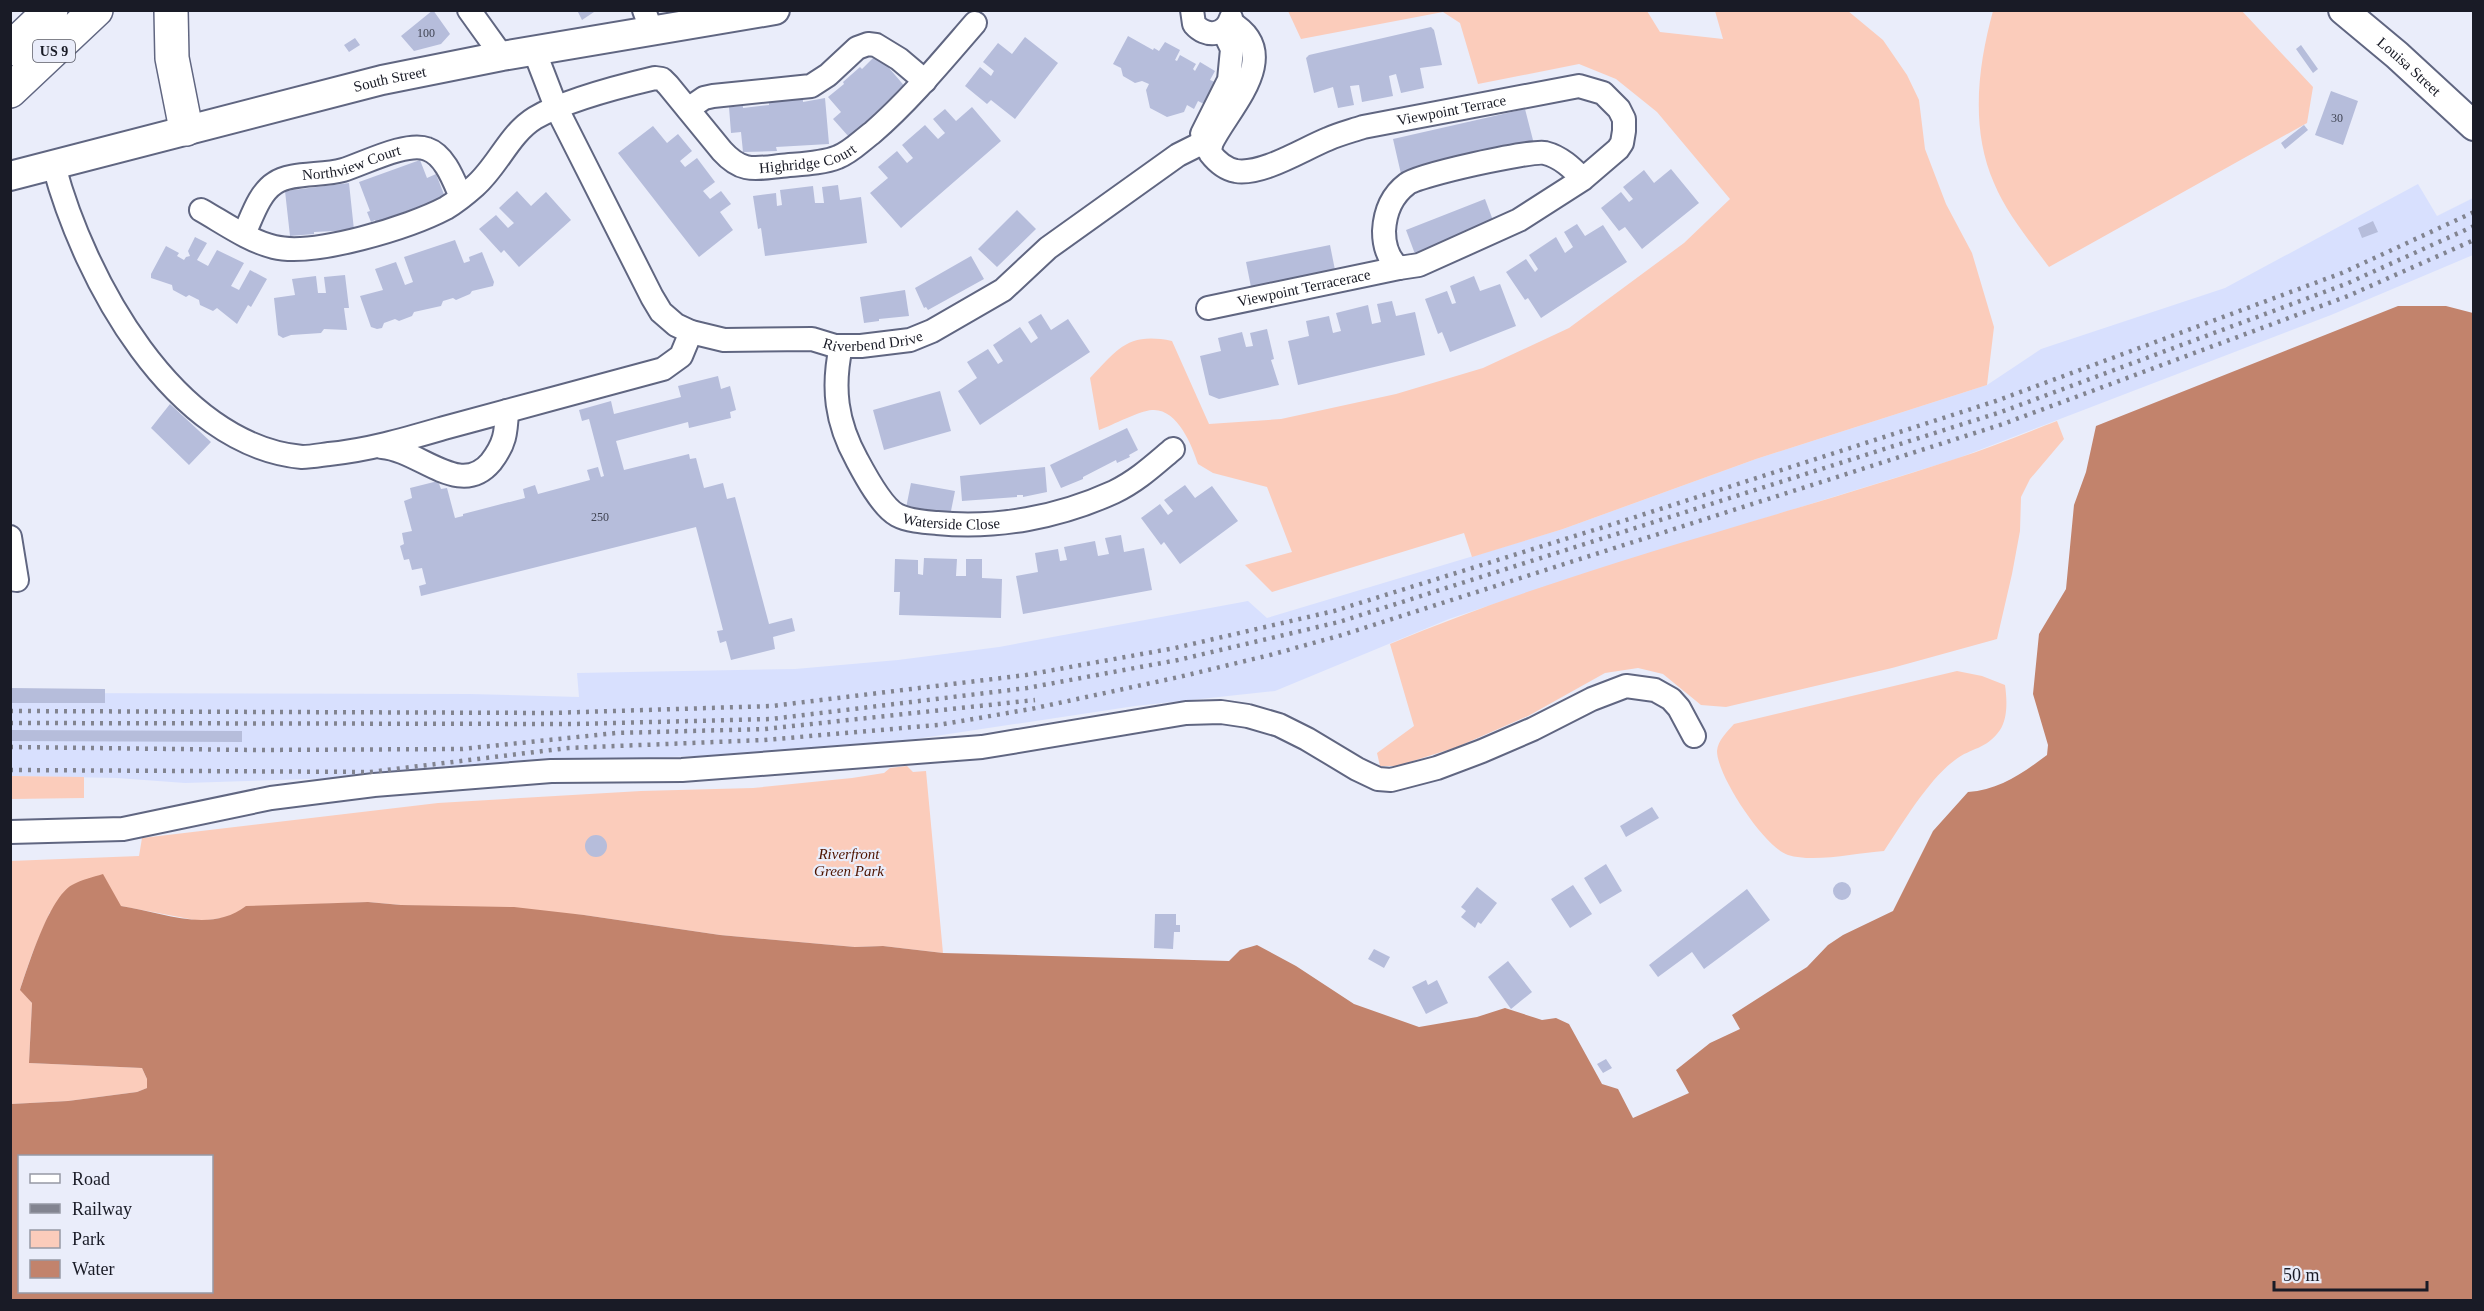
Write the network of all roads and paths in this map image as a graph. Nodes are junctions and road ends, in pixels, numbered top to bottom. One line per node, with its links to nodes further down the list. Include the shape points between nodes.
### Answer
1 (51, 10): 11 (highway, US 9)
2 (96, 10): 15 (highway, US 9)
3 (171, 10): 19 (highway, via 172,58)
4 (469, 10): 13 (street)
5 (776, 10): 8 (street, South Street)
6 (1192, 10): 9 (street, via 1194,24 1200,30 1216,34)
7 (2343, 10): 18 (street, Louisa Street)
8 (648, 21): 12 (street, South Street)
9 (1228, 21): 20 (street, via 1232,49 1228,80)
10 (975, 23): 14 (street, Highridge Court)
11 (10, 49)
12 (534, 50): 13 (street, South Street); 16 (street, Riverbend Drive)
13 (501, 56): 19 (street, South Street, via 382,80)
14 (925, 81): 17 (street, via 899,59 868,44 811,86 713,96); 17 (street, Highridge Court, via 851,150 825,161 741,167 722,151)
15 (10, 91)
16 (556, 107): 17 (street, Highridge Court, via 655,78 668,85); 24 (street, via 526,125 487,174); 29 (street, Riverbend Drive, via 652,297 670,320)
17 (688, 109)
18 (2474, 126)
19 (186, 129): 21 (street, South Street)
20 (1204, 145): 23 (street, Viewpoint Terrace, via 1221,165 1237,171 1251,170 1363,128 1580,86 1612,99 1624,119 1618,149); 30 (street, Riverbend Drive, via 1178,155 1048,248 1003,290 932,331 910,340)
21 (54, 166): 22 (street, South Street); 32 (street, via 69,213 118,314 146,356 192,406 229,432 266,450 304,457)
22 (10, 176)
23 (1583, 179): 27 (street, Viewpoint Terrace, via 1519,220 1419,265); 27 (street, via 1560,159 1538,153 1408,182 1388,207 1384,229 1385,247)
24 (461, 197): 26 (street, via 430,214 337,244 277,248); 26 (street, Northview Court, via 435,154 426,148 409,149 334,173 277,181 265,191)
25 (201, 210): 26 (street)
26 (244, 234)
27 (1400, 268): 28 (street, Viewpoint Terracerace)
28 (1208, 309)
29 (691, 332): 30 (street, Riverbend Drive, via 724,340 812,339); 31 (street, via 681,356 663,369)
30 (841, 346): 33 (street, Waterside Close, via 835,385 847,439 873,487 900,517 970,525 1042,516 1115,491 1138,479)
31 (507, 411): 32 (street); 32 (street, via 506,438 500,449 486,467 470,476 455,476 396,448)
32 (377, 447)
33 (1173, 449)
34 (10, 537): 35 (street)
35 (14, 579)
36 (1694, 736): 37 (street, via 1671,699 1655,690 1626,686 1482,751 1391,780 1357,769 1279,725 1248,716 1198,712 982,747 682,770 551,771 374,785 271,798 123,829)
37 (10, 832)

